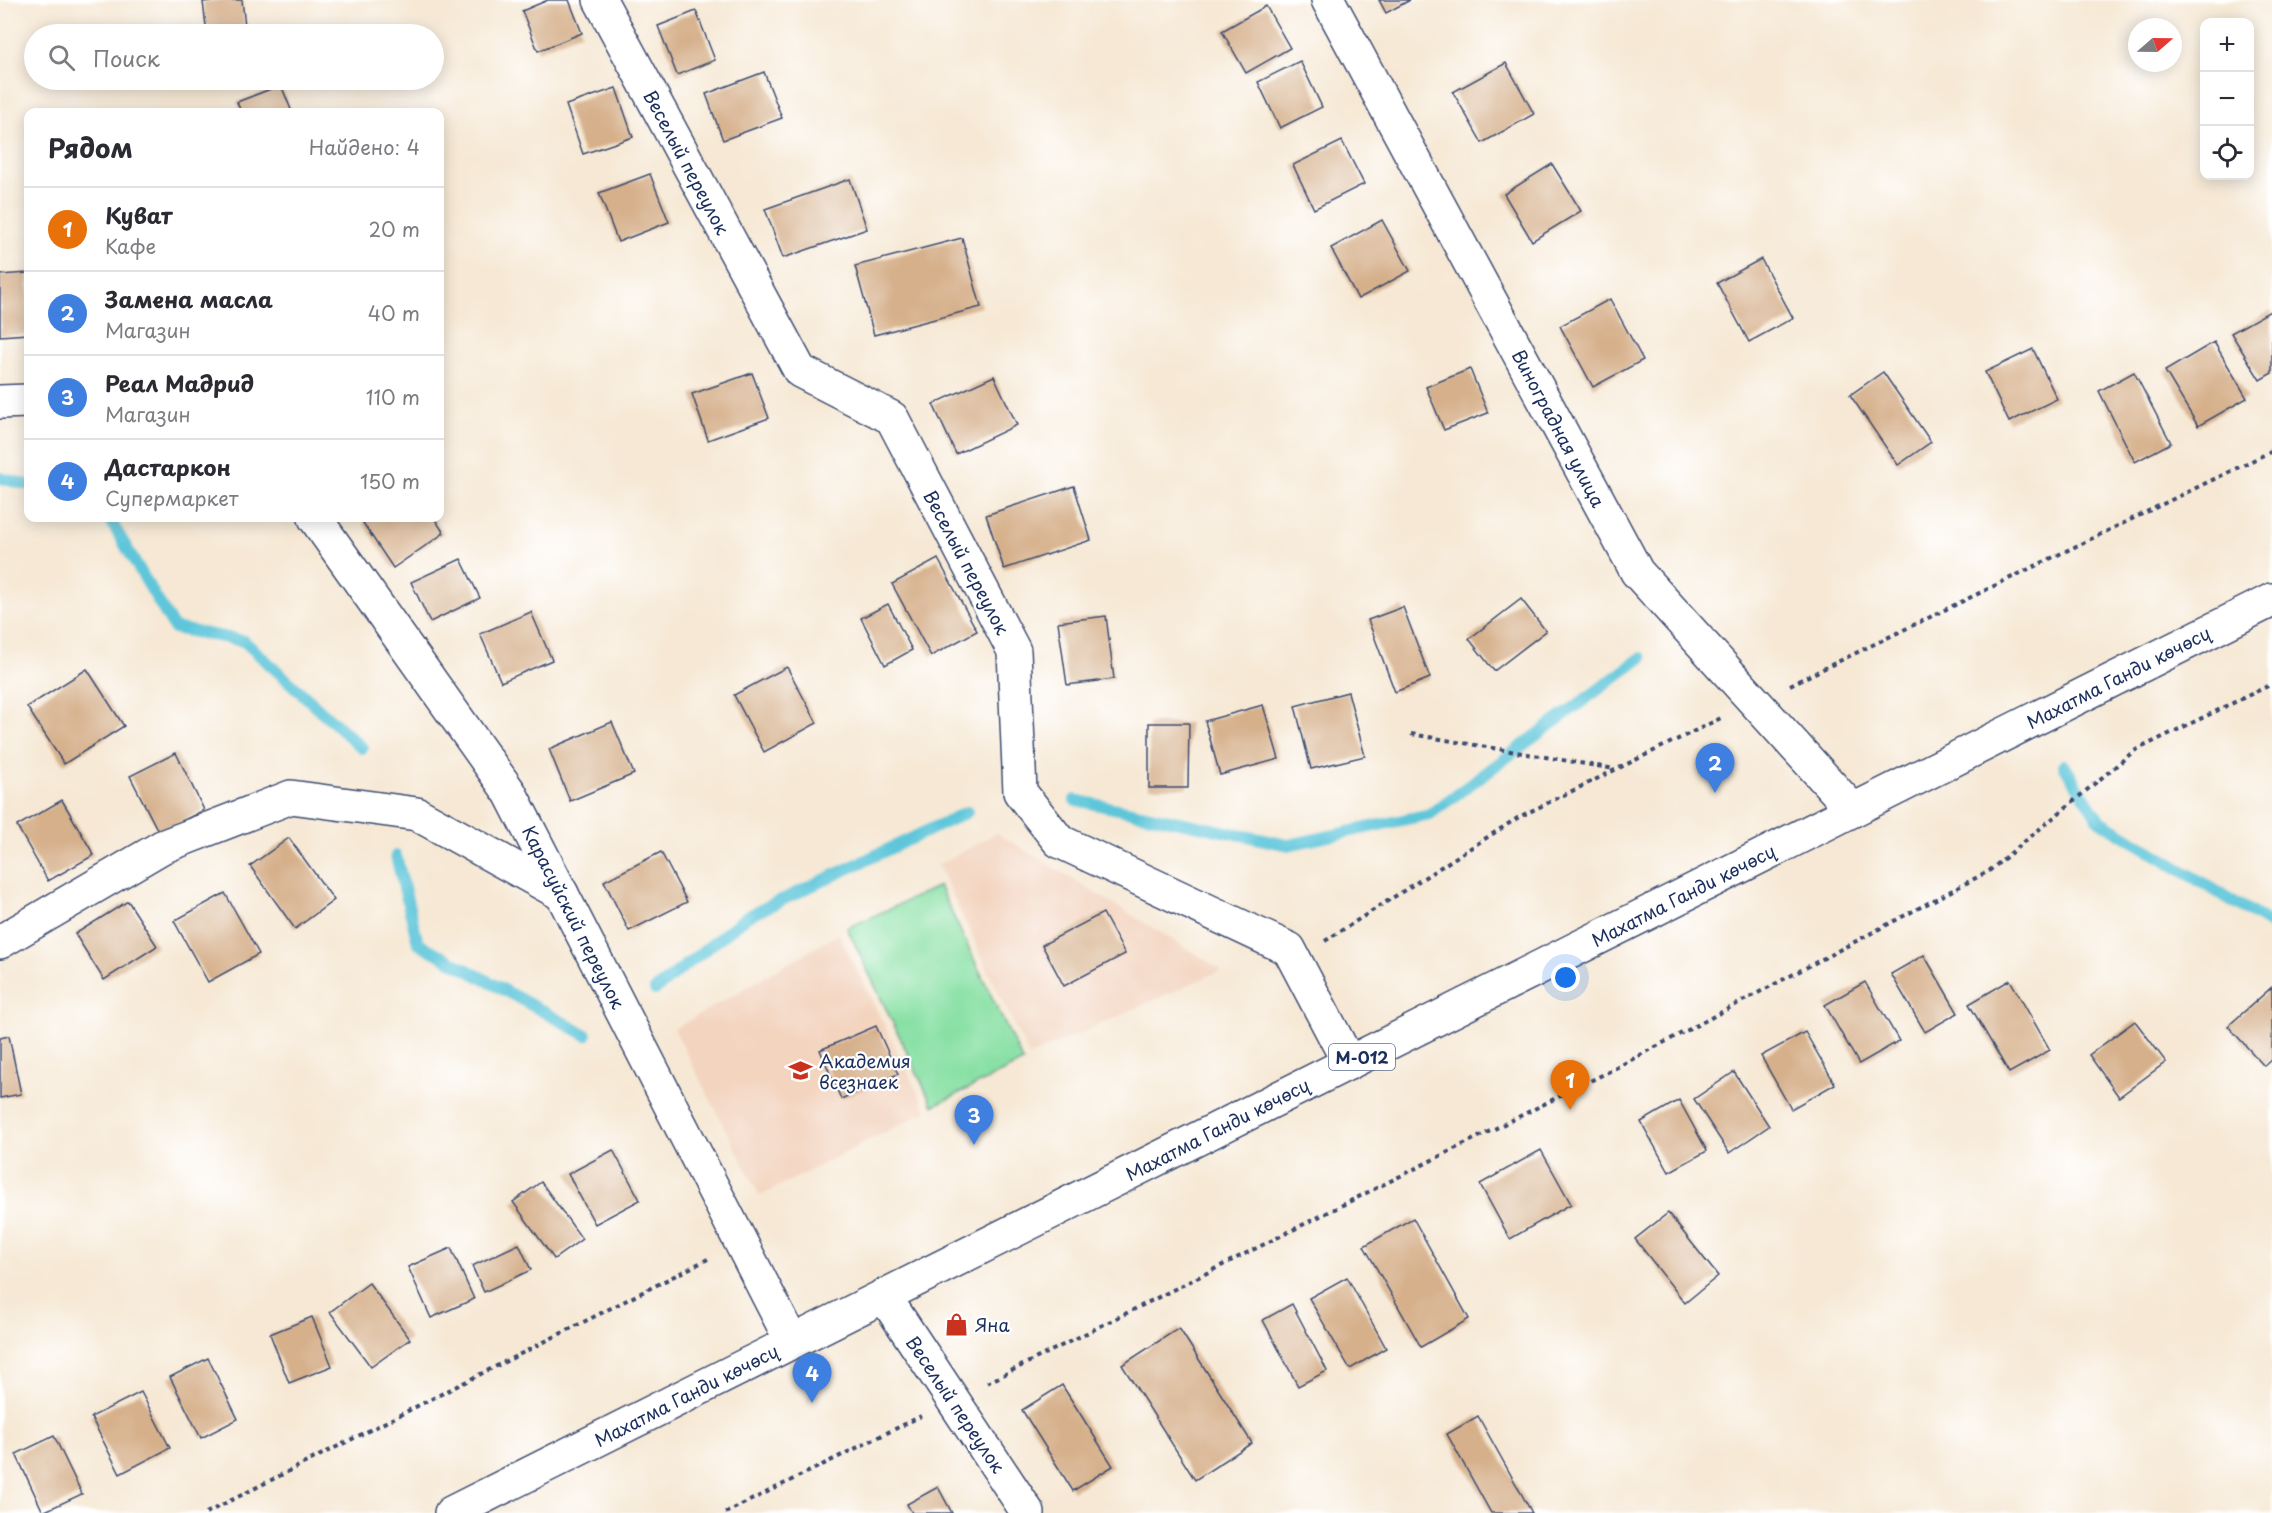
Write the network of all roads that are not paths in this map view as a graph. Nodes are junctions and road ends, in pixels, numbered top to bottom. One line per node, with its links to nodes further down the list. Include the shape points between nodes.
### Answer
1 (600, 0): 10 (street, Веселый переулок, via 800,371 892,418 1014,651 1020,792 1059,841 1289,949)
2 (1328, 0): 7 (street, Виноградная улица, via 1637,572)
3 (24, 401): 4 (street)
4 (0, 402)
5 (318, 522): 8 (street, Карасуйский переулок, via 510,793)
6 (2272, 600): 7 (street, Махатма Ганди көчөсү / М-012)
7 (1853, 810): 10 (street, Махатма Ганди көчөсү / М-012)
8 (562, 894): 9 (street, via 417,814 291,797 162,848); 12 (street, Карасуйский переулок)
9 (0, 942)
10 (1349, 1063): 11 (street, Махатма Ганди көчөсү / М-012)
11 (884, 1296): 12 (street, Махатма Ганди көчөсү / М-012); 14 (street, Веселый переулок)
12 (792, 1342): 13 (street, Махатма Ганди көчөсү / М-012)
13 (451, 1513)
14 (1028, 1513)

